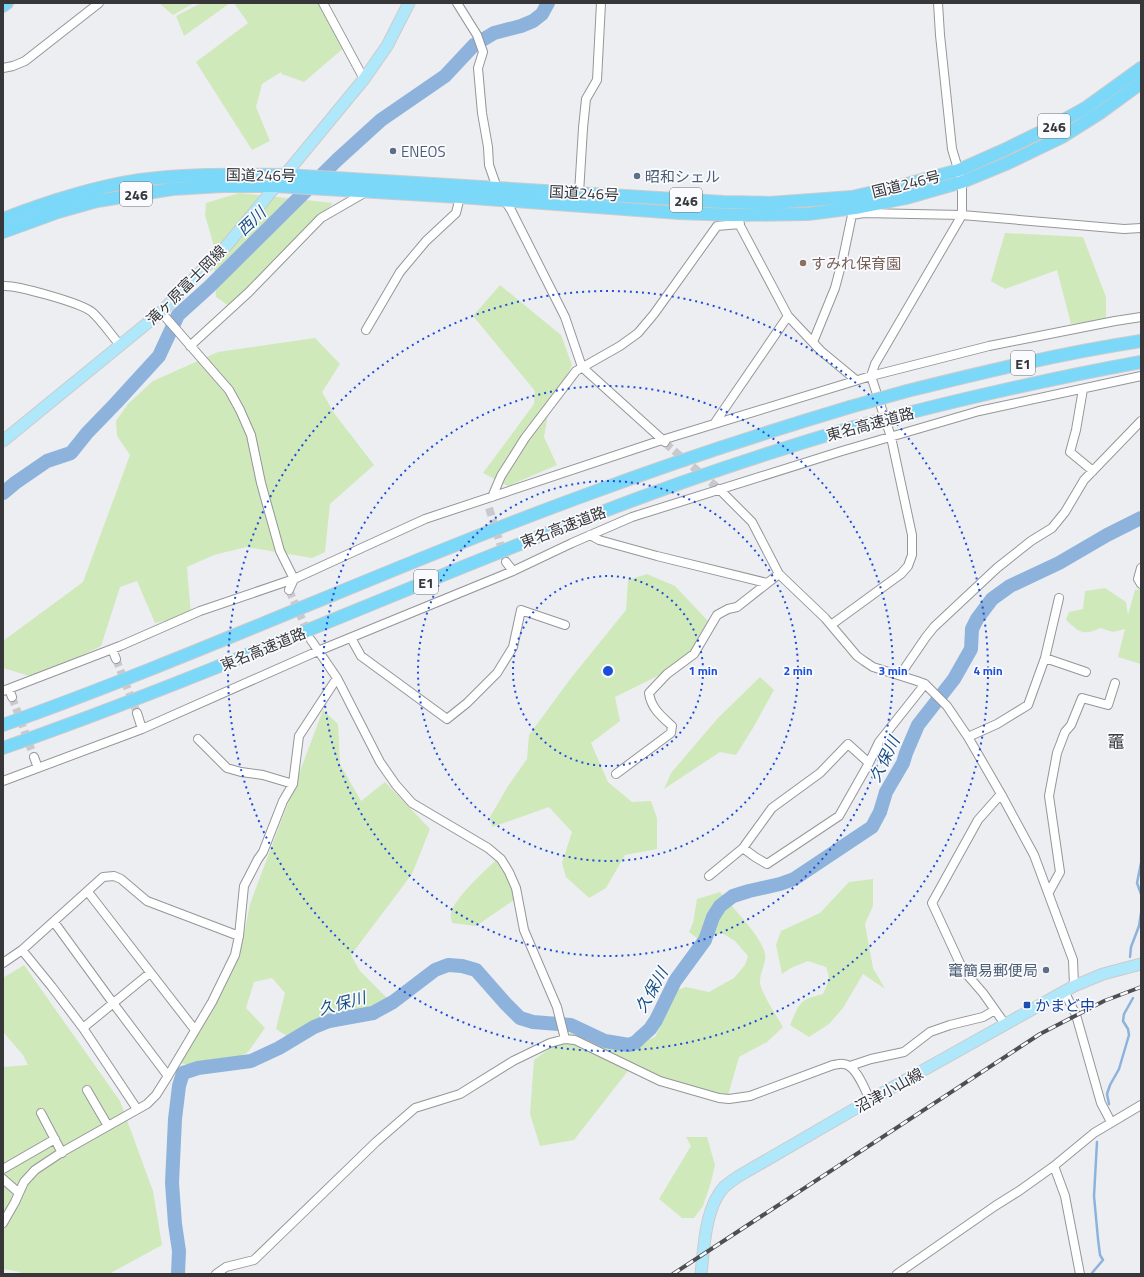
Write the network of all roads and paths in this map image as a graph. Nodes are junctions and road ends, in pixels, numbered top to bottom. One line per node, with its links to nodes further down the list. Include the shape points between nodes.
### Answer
1 (99, 3): 7 (street, via 25,61)
2 (323, 3): 9 (street)
3 (409, 3): 9 (main road, 滝ヶ原富士岡線, via 387,46)
4 (457, 3): 14 (street, via 477,35 483,52 478,68 482,113 489,165)
5 (601, 3): 16 (street, via 597,80 586,99)
6 (938, 3): 11 (street, via 952,149)
7 (3, 68)
8 (1141, 68): 11 (highway, 国道246号 / 246, via 1088,107 1004,150)
9 (364, 80): 12 (main road, 滝ヶ原富士岡線)
10 (1141, 83): 11 (highway, 国道246号 / 246, via 1062,137 1008,164)
11 (960, 176): 16 (highway, 国道246号 / 246, via 852,197 770,203); 19 (street); 21 (highway, 国道246号 / 246, via 906,198 855,208)
12 (285, 181): 13 (highway, 国道246号 / 246); 20 (highway, 国道246号 / 246, via 214,174 140,180 67,197); 23 (highway, 国道246号 / 246, via 172,189 97,201); 25 (main road, 滝ヶ原富士岡線)
13 (348, 185): 14 (highway, 国道246号 / 246); 15 (highway, 国道246号 / 246)
14 (496, 188): 16 (highway, 国道246号 / 246); 18 (street)
15 (367, 192): 17 (highway, 国道246号 / 246); 31 (street, via 321,218 249,292)
16 (579, 193)
17 (460, 198): 18 (highway, 国道246号 / 246); 28 (street, via 456,213 426,241 400,272)
18 (506, 201): 21 (highway, 国道246号 / 246, via 679,213); 34 (street, via 565,317)
19 (962, 215): 22 (street, via 1124,229); 30 (street, via 852,215 835,288); 35 (street, via 875,364)
20 (3, 219)
21 (738, 220): 26 (street); 34 (street, via 718,226 638,333)
22 (1141, 228)
23 (3, 232)
24 (3, 286): 32 (street, via 33,291 81,306 91,312)
25 (165, 316): 31 (street); 32 (main road, 滝ヶ原富士岡線)
26 (788, 316): 30 (street); 40 (street)
27 (1141, 317): 35 (street, via 989,346)
28 (366, 330)
29 (1141, 341): 74 (highway, 東名高速道路 / E1, bridge, via 1041,360 907,391 765,433 590,493 110,685)
30 (813, 342): 37 (street)
31 (188, 344): 53 (street, via 229,390 251,435 280,551)
32 (120, 345): 42 (main road, 滝ヶ原富士岡線)
33 (1141, 362): 78 (highway, 東名高速道路 / E1, bridge, via 970,397 854,427 734,464 596,514 198,675)
34 (582, 367): 43 (street); 46 (street, via 576,371 525,438)
35 (871, 376): 37 (street); 41 (street)
36 (1141, 376): 38 (street)
37 (856, 380): 40 (street)
38 (1083, 389): 41 (street, via 979,411); 44 (street, via 1070,452)
39 (1141, 421): 44 (street)
40 (714, 424): 43 (street)
41 (891, 437): 45 (street); 58 (street, via 912,535 912,555 908,566 901,574)
42 (3, 441)
43 (664, 442): 46 (street)
44 (1093, 471): 67 (street, via 1084,480 1052,528 997,568 934,627)
45 (719, 489): 48 (street, via 632,517); 52 (street, via 752,522)
46 (489, 498): 47 (street); 53 (street, via 425,519)
47 (490, 508)
48 (590, 535): 51 (street); 54 (street, via 599,540 657,556)
49 (506, 562): 51 (street)
50 (1141, 568): 55 (street, via 1138,579)
51 (513, 571): 60 (street)
52 (779, 574): 54 (street); 58 (street)
53 (294, 579): 56 (street); 62 (street, via 200,611)
54 (768, 583): 82 (street, via 738,607 717,615 694,654 667,674 649,693 656,712 672,726 671,733)
55 (1141, 584)
56 (289, 590)
57 (1059, 598): 64 (street)
58 (831, 625): 67 (street, via 864,662)
59 (565, 626): 60 (street, via 521,610 513,647 497,673 447,719 361,656)
60 (351, 638): 63 (street)
61 (311, 640): 63 (street)
62 (112, 649): 65 (street); 71 (street)
63 (318, 651): 68 (street); 75 (street)
64 (1045, 658): 66 (street); 76 (street, via 1028,705 998,724)
65 (116, 659)
66 (1086, 672)
67 (900, 675): 70 (street)
68 (337, 678): 84 (street, via 299,736); 103 (street, via 380,762 412,803 488,848 501,859 516,888 524,930 557,1007)
69 (1115, 683): 89 (street, via 1108,705 1082,698 1057,753 1049,796 1060,872)
70 (925, 684): 76 (street, via 946,706); 80 (street, via 879,742)
71 (6, 690): 72 (street)
72 (12, 698)
73 (137, 713): 75 (street)
74 (3, 725)
75 (142, 729): 81 (street)
76 (968, 737): 85 (street)
77 (198, 739): 84 (street, via 228,768)
78 (3, 748)
79 (34, 757): 81 (street)
80 (869, 763): 86 (street, via 839,816 767,864); 86 (street, via 848,744 820,773 772,808)
81 (38, 768): 83 (street)
82 (616, 774)
83 (3, 781)
84 (293, 784): 91 (street, via 283,801 263,852 244,886)
85 (1001, 794): 89 (street, via 1034,855); 99 (street, via 978,820 932,903 963,970)
86 (743, 848): 87 (street)
87 (709, 876)
88 (88, 892): 90 (street); 91 (street, via 103,877 114,876 147,901); 95 (street)
89 (1048, 892): 96 (street, via 1073,960)
90 (54, 922): 92 (street); 98 (street)
91 (239, 936): 102 (street, via 230,966)
92 (22, 950): 93 (street); 101 (street)
93 (3, 963)
94 (1141, 964): 96 (main road, 沼津小山線, via 1103,974)
95 (150, 973): 98 (street); 102 (street)
96 (1074, 986): 97 (main road, 沼津小山線)
97 (1064, 992): 100 (main road, 沼津小山線); 111 (street, via 1076,1015 1101,1103)
98 (113, 1003): 101 (street); 105 (street)
99 (995, 1010): 100 (street); 104 (street, via 983,1017 930,1032 904,1052)
100 (1005, 1024): 107 (main road, 沼津小山線)
101 (83, 1028): 109 (street)
102 (195, 1030): 105 (street)
103 (564, 1038): 104 (street, via 576,1040 660,1081 729,1099 750,1096 833,1065); 120 (street, via 513,1061 460,1094 415,1108 376,1142 254,1260 226,1267)
104 (850, 1066): 107 (street)
105 (168, 1076): 109 (street, via 156,1095)
106 (87, 1090): 112 (street)
107 (870, 1100): 121 (main road, 沼津小山線, via 747,1171 724,1188 713,1205 709,1218)
108 (1141, 1105): 111 (street)
109 (137, 1109): 112 (street)
110 (40, 1113): 113 (street)
111 (1111, 1122): 115 (street)
112 (108, 1126): 114 (street)
113 (55, 1140): 114 (street); 116 (street)
114 (62, 1153): 118 (street, via 35,1170 24,1182)
115 (1054, 1166): 122 (street); 123 (street, via 1065,1196)
116 (3, 1169)
117 (3, 1179): 118 (street)
118 (19, 1193): 119 (street)
119 (3, 1223)
120 (216, 1274)
121 (701, 1274)
122 (897, 1274)
123 (1080, 1274)

